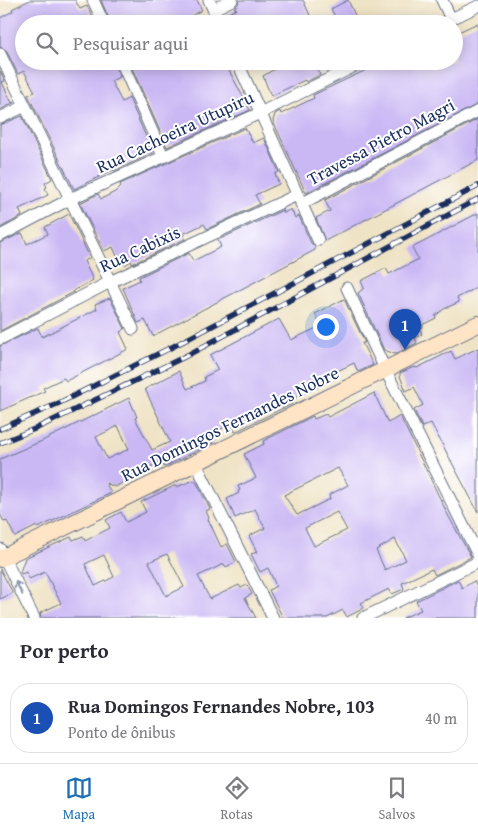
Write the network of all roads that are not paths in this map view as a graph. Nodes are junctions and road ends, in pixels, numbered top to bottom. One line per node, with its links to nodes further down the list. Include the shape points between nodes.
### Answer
1 (93, 0): 6 (street)
2 (232, 0): 4 (street)
3 (442, 0): 7 (street)
4 (212, 5)
5 (478, 6): 8 (street)
6 (100, 15)
7 (445, 15)
8 (459, 15)
9 (0, 54): 13 (street)
10 (124, 70): 17 (street)
11 (241, 70): 15 (street)
12 (347, 70): 15 (street, Rua Cachoeira Utupiru)
13 (25, 106): 16 (street); 18 (street)
14 (478, 111): 19 (street, Travessa Pietro Magri)
15 (260, 113): 17 (street, Rua Cachoeira Utupiru); 19 (street)
16 (0, 118)
17 (163, 156): 18 (street, Rua Cachoeira Utupiru)
18 (70, 199): 20 (street, Rua Cachoeira Utupiru); 22 (street)
19 (299, 200): 21 (street); 22 (street, Rua Cabixis)
20 (0, 236)
21 (318, 240)
22 (110, 282): 25 (street); 26 (street, Rua Cabixis)
23 (347, 288): 27 (street)
24 (478, 324): 27 (street, Rua Domingos Fernandes Nobre)
25 (133, 329)
26 (0, 339)
27 (385, 369): 28 (street, Rua Domingos Fernandes Nobre); 30 (street)
28 (196, 464): 29 (street, Rua Domingos Fernandes Nobre); 33 (street)
29 (1, 555): 32 (street, one-way to 29)
30 (478, 555)
31 (478, 562): 34 (street)
32 (34, 618)
33 (272, 618)
34 (363, 618)

